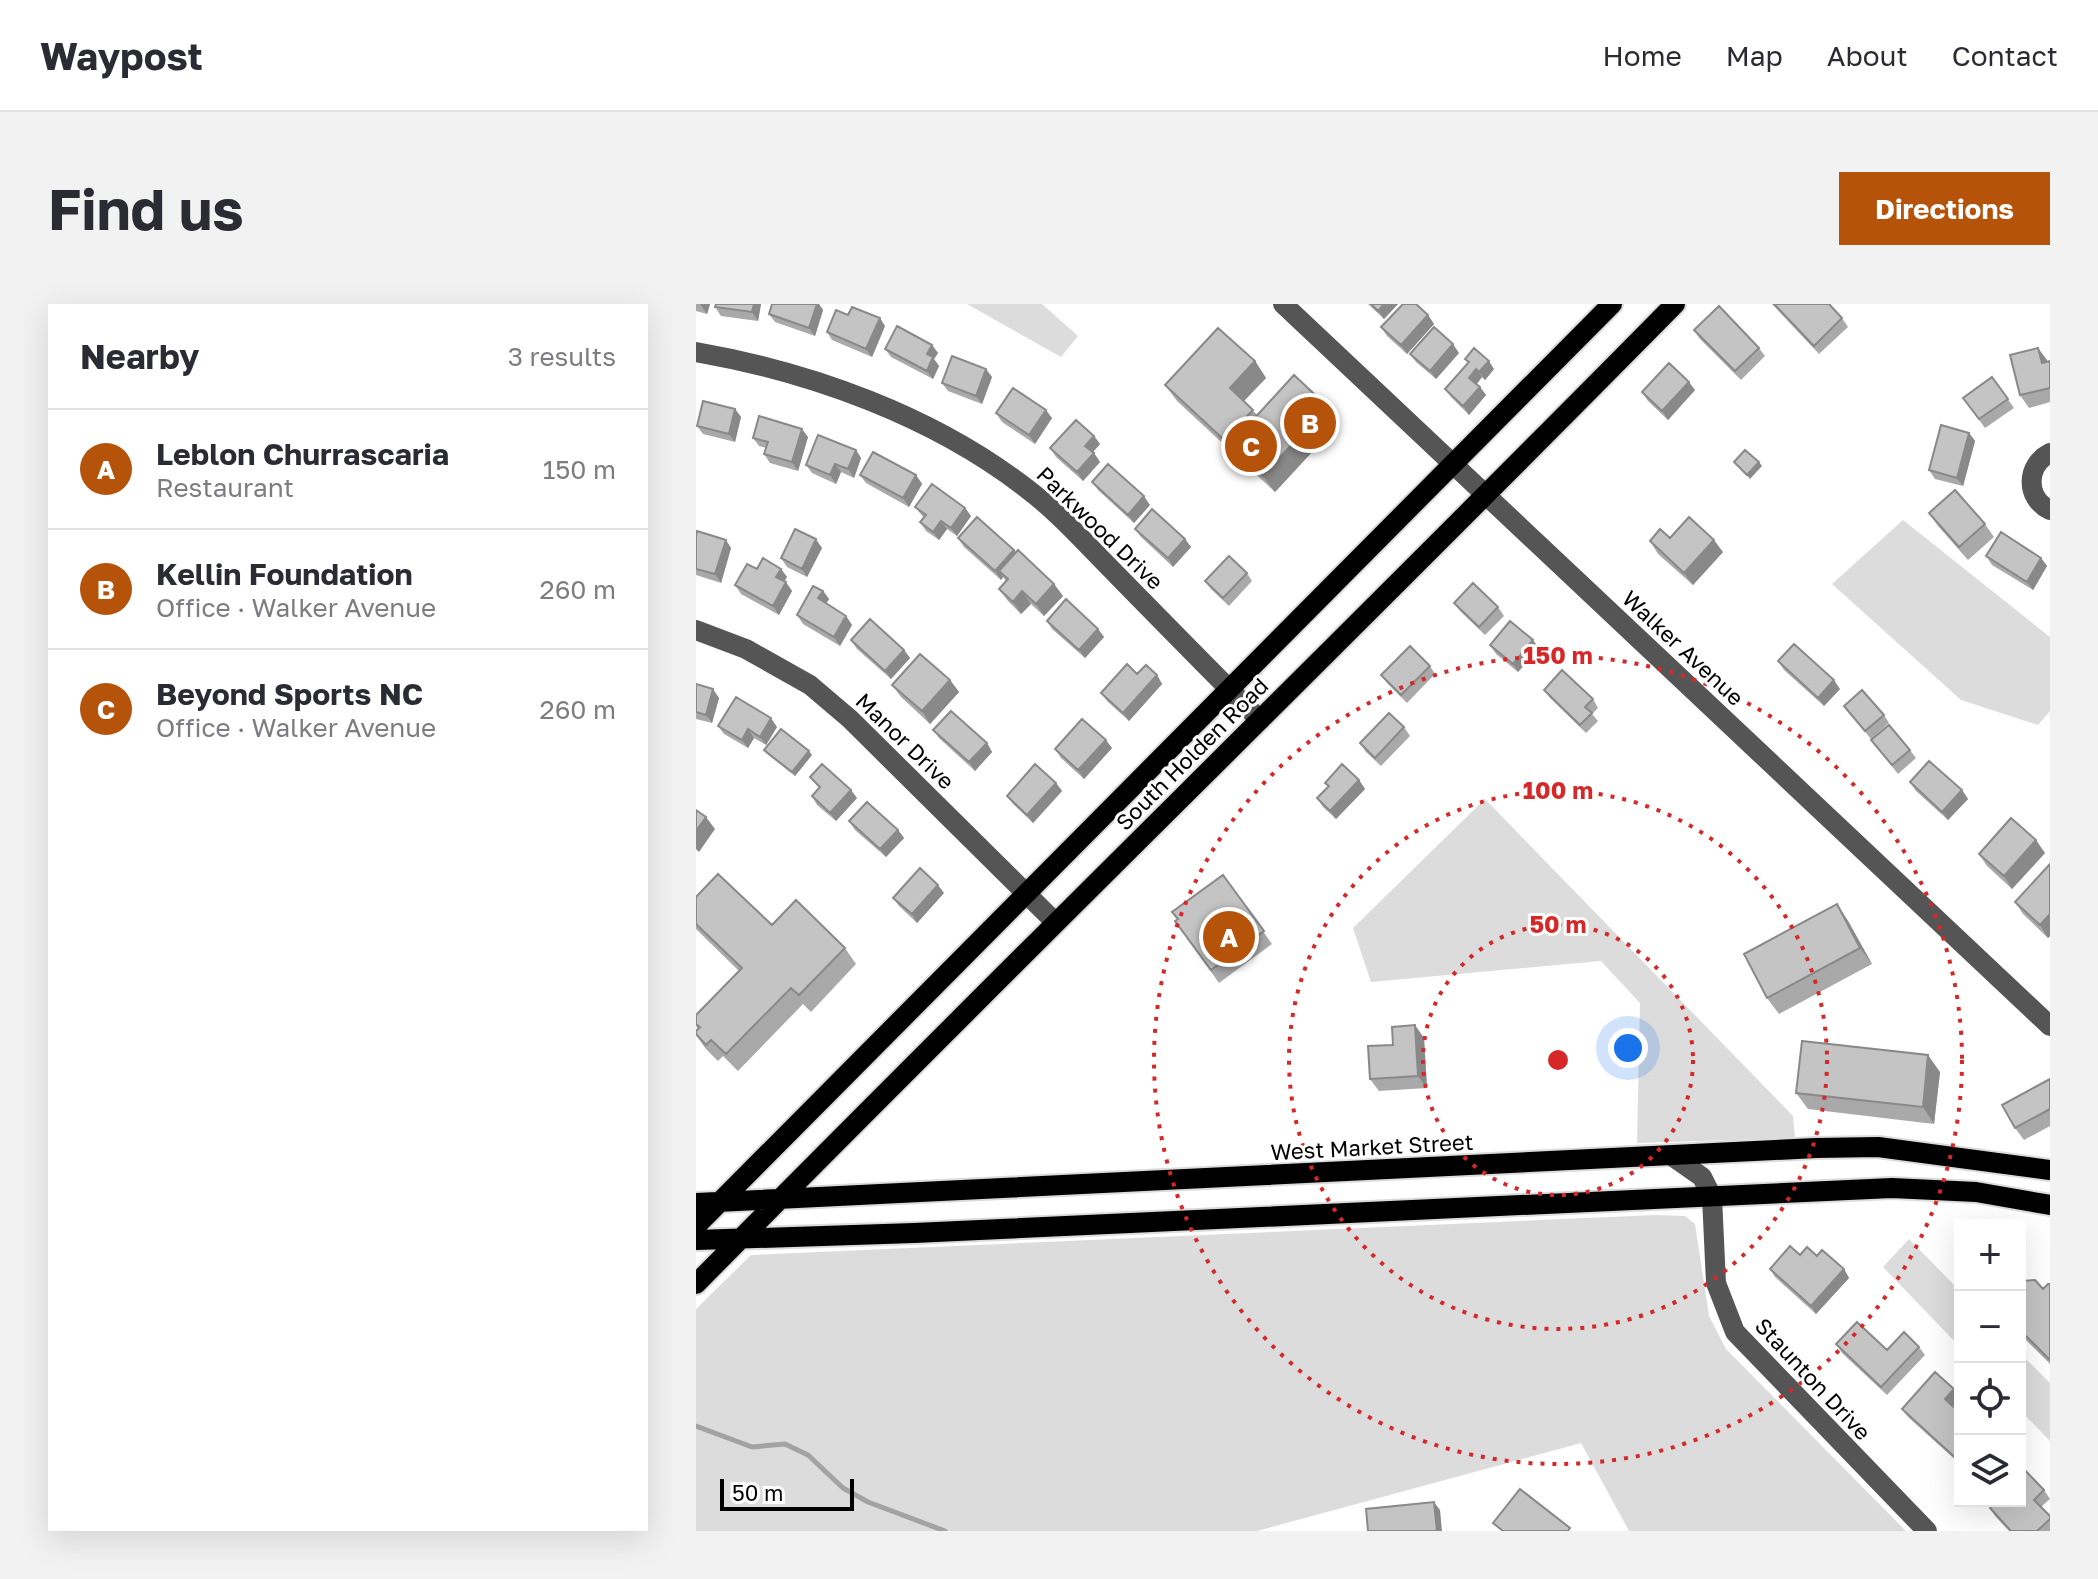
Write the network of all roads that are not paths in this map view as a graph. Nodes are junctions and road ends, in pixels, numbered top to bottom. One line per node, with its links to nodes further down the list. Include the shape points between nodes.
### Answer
1 (1283, 304): 6 (street, Walker Avenue)
2 (1612, 304): 6 (main road, South Holden Road)
3 (1675, 304): 7 (main road, South Holden Road)
4 (696, 352): 10 (street, Parkwood Drive, via 820,383 904,416 974,453 1027,488)
5 (2050, 453): 8 (street, via 2037,462 2031,481 2037,500)
6 (1452, 465): 7 (street, Walker Avenue); 10 (main road, South Holden Road)
7 (1488, 497): 11 (main road, South Holden Road); 14 (street, Walker Avenue)
8 (2050, 510)
9 (696, 630): 12 (street, Manor Drive, via 746,649 810,685)
10 (1228, 688): 11 (street, Parkwood Drive); 12 (main road, South Holden Road)
11 (1260, 720): 13 (main road, South Holden Road)
12 (1026, 894): 13 (street, Manor Drive); 19 (main road, South Holden Road)
13 (1055, 922): 18 (main road, South Holden Road)
14 (2050, 1026)
15 (1672, 1156): 16 (main road, West Market Street, via 1878,1147); 17 (street, via 1702,1177); 18 (main road, West Market Street)
16 (2050, 1170)
17 (1712, 1197): 21 (main road, via 1892,1188 1976,1192); 23 (main road); 26 (street, Staunton Drive, via 1716,1283 1735,1332)
18 (782, 1201): 19 (main road, West Market Street); 23 (main road, South Holden Road)
19 (723, 1202): 20 (main road, West Market Street); 22 (main road, South Holden Road)
20 (696, 1203)
21 (2050, 1205)
22 (696, 1226)
23 (742, 1237): 24 (main road); 25 (main road, South Holden Road)
24 (696, 1240)
25 (696, 1284)
26 (1927, 1531)

